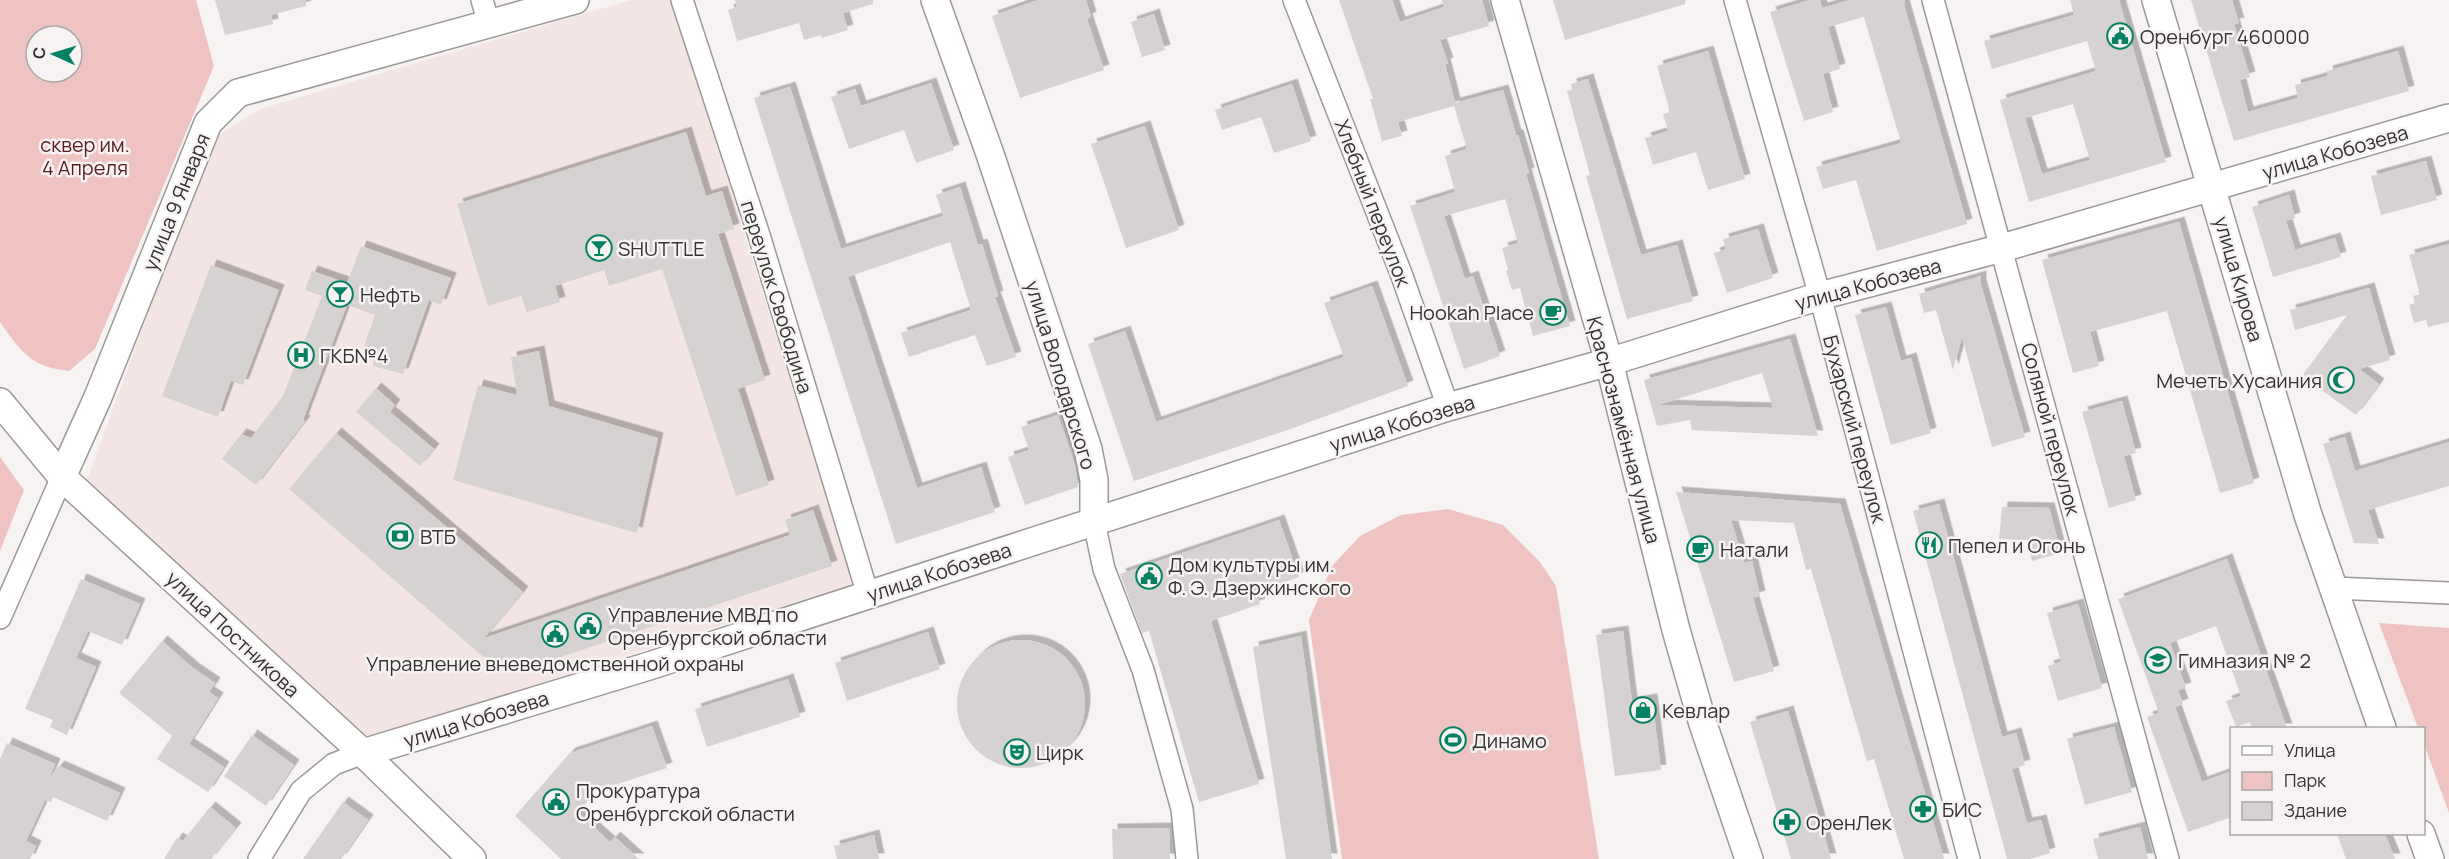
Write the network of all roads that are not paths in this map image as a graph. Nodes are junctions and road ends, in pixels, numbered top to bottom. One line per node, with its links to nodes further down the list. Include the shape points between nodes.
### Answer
1 (575, 0): 9 (main road, улица 9 Января)
2 (682, 0): 21 (street, переулок Свободина, via 759,235)
3 (935, 0): 18 (main road, улица Володарского, via 1088,450 1094,480)
4 (1294, 0): 16 (street, Хлебный переулок, via 1402,276)
5 (1505, 0): 14 (main road, Краснознамённая улица)
6 (1735, 0): 13 (street, Бухарский переулок)
7 (1933, 0): 12 (street, Соляной переулок)
8 (2156, 0): 11 (main road, улица Кирова)
9 (486, 12): 17 (main road, улица 9 Января, via 238,93 208,123 98,398)
10 (2449, 118): 11 (main road, улица Кобозева)
11 (2212, 187): 12 (main road, улица Кобозева); 19 (main road, улица Кирова, via 2308,515)
12 (2002, 248): 13 (main road, улица Кобозева); 31 (street, Соляной переулок)
13 (1820, 297): 14 (main road, улица Кобозева); 30 (street, Бухарский переулок)
14 (1609, 362): 16 (main road, улица Кобозева); 29 (main road, Краснознамённая улица, via 1676,630)
15 (0, 402): 17 (main road, улица Постникова)
16 (1448, 407): 18 (main road, улица Кобозева)
17 (62, 477): 22 (street); 24 (main road, улица Постникова)
18 (1094, 522): 21 (main road, улица Кобозева); 28 (street, улица Володарского, via 1104,569 1143,670 1182,809)
19 (2334, 588): 20 (street); 23 (main road, улица Кирова)
20 (2449, 593)
21 (867, 595): 24 (main road, улица Кобозева)
22 (0, 618)
23 (2381, 727)
24 (363, 753): 26 (street, via 334,764 301,791); 27 (main road, улица Постникова)
25 (2421, 835): 32 (main road)
26 (259, 859)
27 (472, 859)
28 (1187, 859)
29 (1749, 859)
30 (1970, 859)
31 (2168, 859)
32 (2430, 859)

